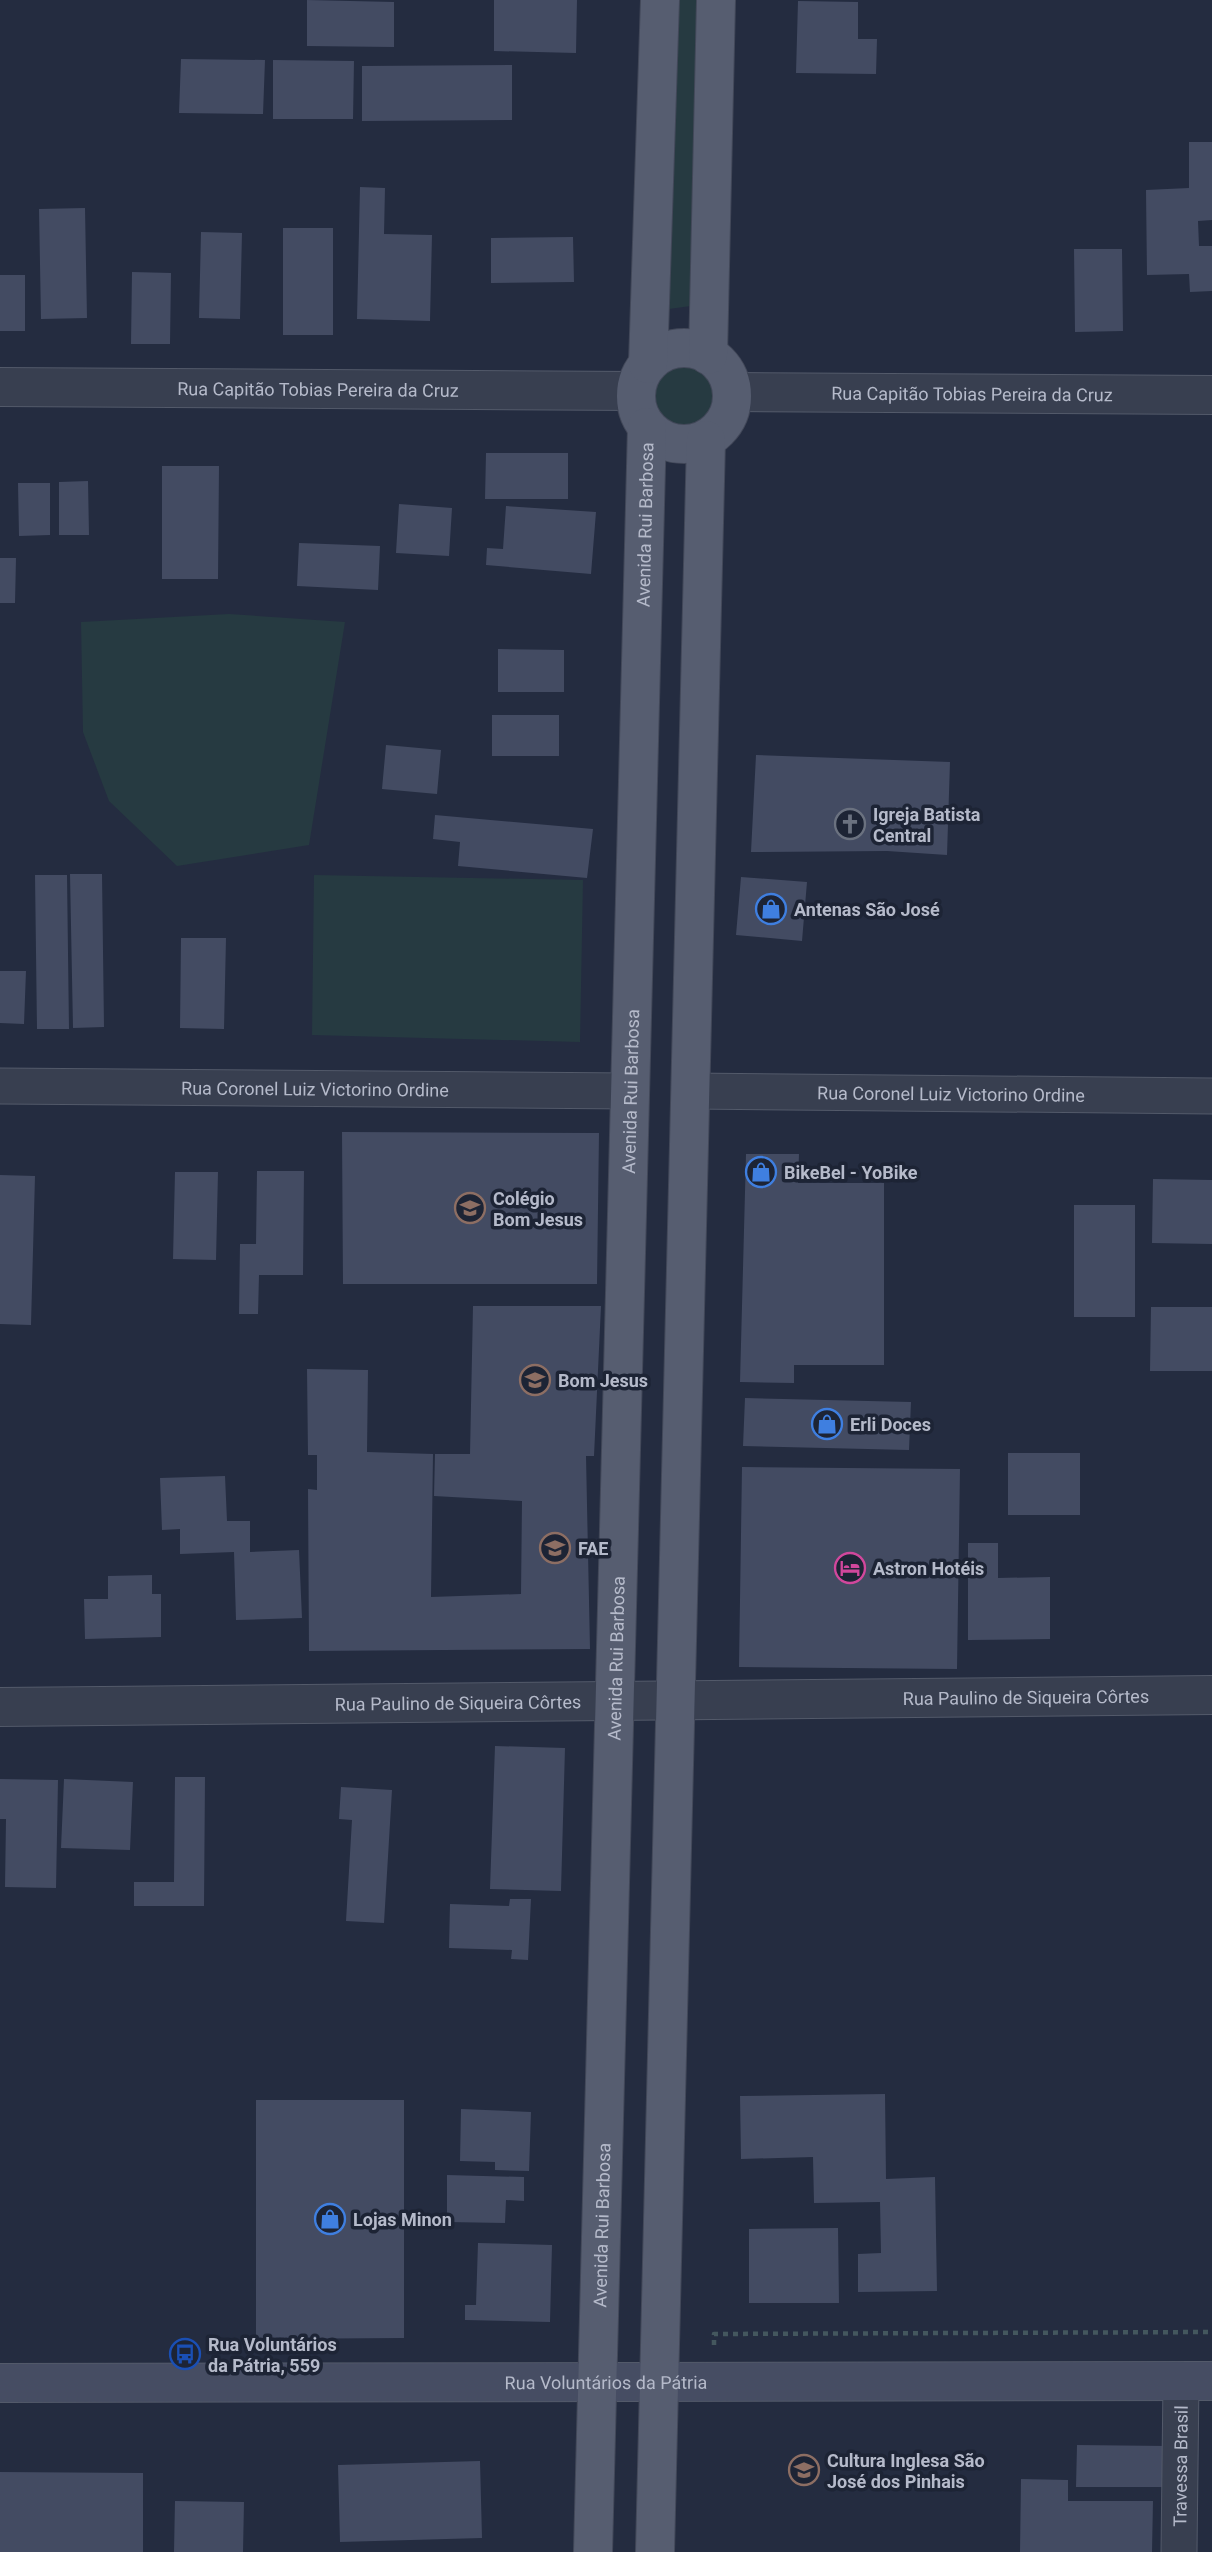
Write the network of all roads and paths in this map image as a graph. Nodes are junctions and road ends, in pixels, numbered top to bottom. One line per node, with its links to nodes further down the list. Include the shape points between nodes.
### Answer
1 (660, 0): 6 (main road, Avenida Rui Barbosa)
2 (716, 0): 3 (main road)
3 (708, 355): 5 (main road, via 724,370); 6 (main road, via 692,349 661,354)
4 (0, 387): 6 (street, Rua Capitão Tobias Pereira da Cruz)
5 (732, 392): 7 (street, Rua Capitão Tobias Pereira da Cruz); 8 (main road, via 728,415)
6 (644, 394): 8 (main road, via 659,437 689,444); 10 (main road, Avenida Rui Barbosa)
7 (1212, 395)
8 (705, 440): 11 (main road)
9 (0, 1086): 10 (street, Rua Coronel Luiz Victorino Ordine)
10 (630, 1091): 15 (main road, Avenida Rui Barbosa)
11 (690, 1091): 12 (street, Rua Coronel Luiz Victorino Ordine); 14 (main road)
12 (1212, 1096)
13 (1212, 1695): 14 (street, Rua Paulino de Siqueira Côrtes)
14 (676, 1700): 15 (street, Rua Paulino de Siqueira Côrtes); 19 (main road)
15 (616, 1701): 16 (street, Rua Paulino de Siqueira Côrtes); 18 (main road, Avenida Rui Barbosa)
16 (0, 1707)
17 (1196, 2381): 19 (main road, Rua Voluntários da Pátria); 23 (street, Travessa Brasil)
18 (598, 2382): 19 (main road, Rua Voluntários da Pátria); 20 (main road, Rua Voluntários da Pátria); 21 (main road, Avenida Rui Barbosa)
19 (660, 2382): 22 (main road)
20 (0, 2383)
21 (593, 2552)
22 (656, 2552)
23 (1179, 2552)

